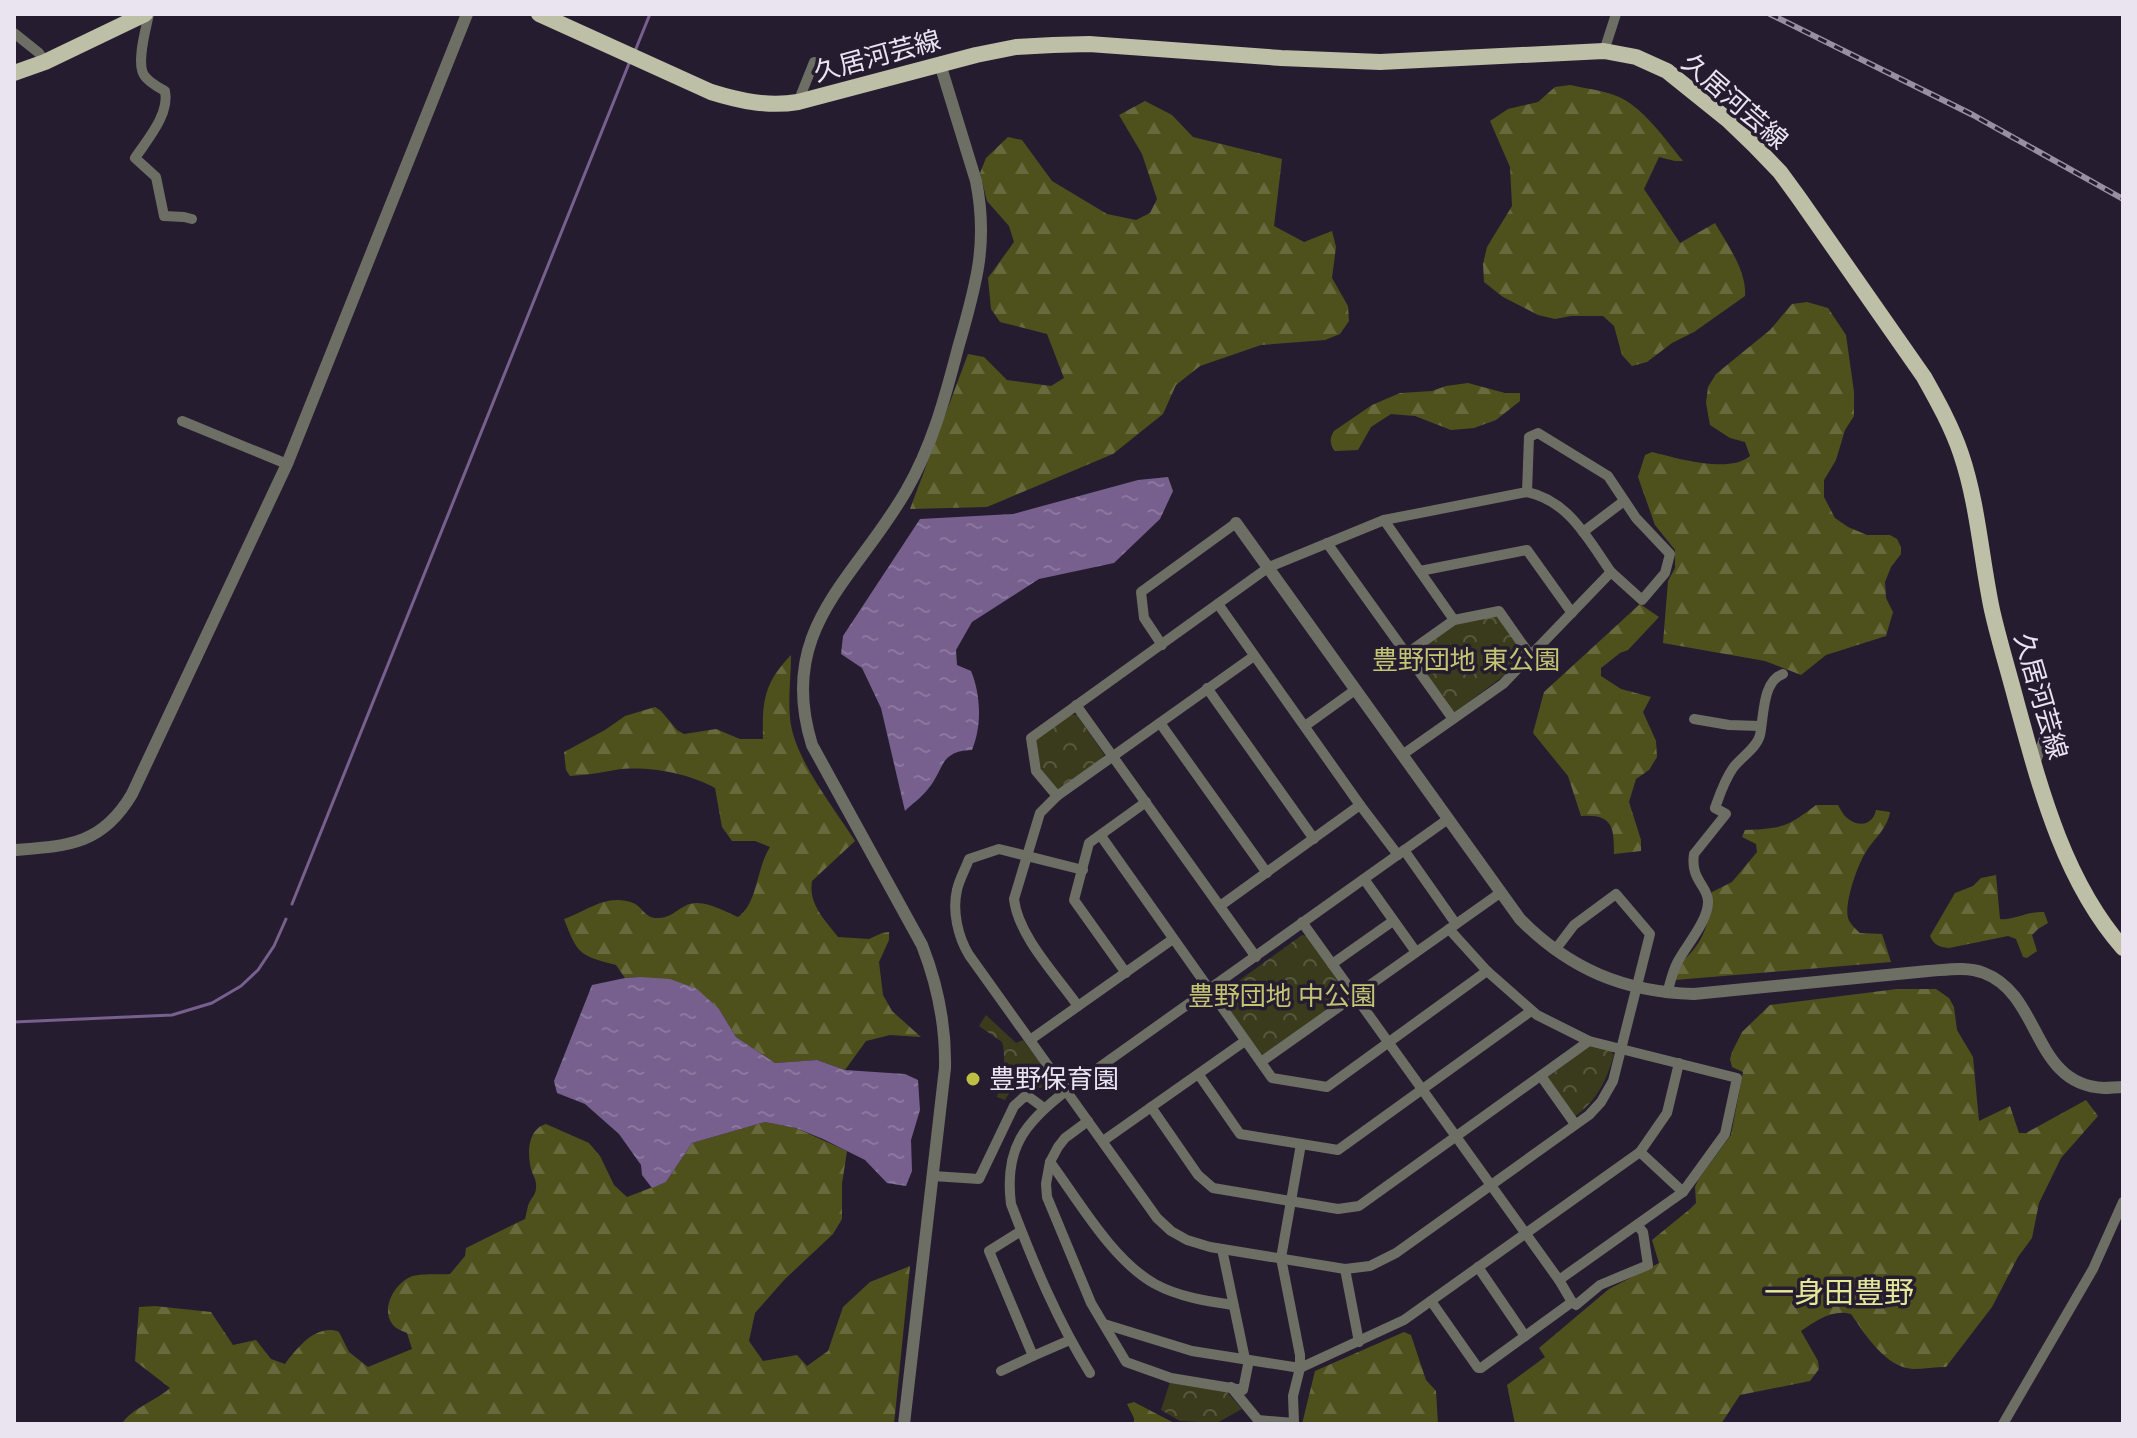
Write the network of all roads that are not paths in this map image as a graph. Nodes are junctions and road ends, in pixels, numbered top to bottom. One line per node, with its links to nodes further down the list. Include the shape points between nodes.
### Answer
1 (467, 14): 14 (street)
2 (539, 14): 11 (main road, 久居河芸線, via 711,92 737,100)
3 (1616, 14): 6 (street)
4 (142, 15): 7 (main road); 12 (street, via 142,70 165,91 166,100 135,158 156,177 164,216)
5 (14, 33): 7 (street)
6 (1604, 51): 9 (main road, 久居河芸線, via 1380,62 1089,44 1016,47); 43 (main road, 久居河芸線, via 1667,71 1754,145 1780,172 1924,377 1943,410 1970,485 1993,613)
7 (45, 62): 10 (main road)
8 (814, 62): 11 (street)
9 (940, 64): 11 (main road, 久居河芸線); 96 (street, via 980,199 977,279 932,439 900,501 821,614 808,645 802,686 812,745 922,945 935,981 946,1044)
10 (14, 73)
11 (798, 102)
12 (192, 219)
13 (182, 421): 14 (street)
14 (287, 464): 50 (street, via 124,809 91,837 60,847)
15 (1527, 492): 16 (street, via 1529,437 1538,433 1602,471); 17 (street); 19 (street, via 1559,505)
16 (1624, 501): 19 (street); 23 (street, via 1670,554 1665,573 1642,600)
17 (1384, 520): 20 (street); 22 (street)
18 (1236, 523): 21 (street); 27 (street, via 1141,592 1144,618)
19 (1583, 532): 23 (street)
20 (1327, 543): 21 (street); 28 (street)
21 (1269, 567): 24 (street); 33 (street)
22 (1420, 571): 25 (street, via 1527,550); 26 (street)
23 (1611, 572): 25 (street)
24 (1218, 604): 27 (street); 30 (street)
25 (1572, 613): 29 (street)
26 (1454, 620): 28 (street); 29 (street, via 1499,611)
27 (1162, 645): 34 (street)
28 (1406, 654): 35 (street)
29 (1530, 655): 35 (street, via 1503,684)
30 (1254, 656): 32 (street); 39 (street)
31 (1783, 674): 40 (street, via 1772,682)
32 (1207, 688): 38 (street); 49 (street)
33 (1355, 690): 39 (street); 41 (street)
34 (1076, 705): 42 (street); 44 (street, via 1031,738 1036,771)
35 (1453, 719): 41 (street)
36 (1694, 719): 40 (street)
37 (2051, 719): 43 (street)
38 (1160, 723): 42 (street); 54 (street)
39 (1305, 726): 46 (street)
40 (1760, 726): 71 (street, via 1758,740 1722,788 1715,808 1726,814 1694,854 1695,875 1709,903 1675,966)
41 (1402, 755): 47 (street)
42 (1113, 756): 44 (street); 45 (street)
43 (2035, 764): 62 (main road, 久居河芸線, via 2069,862)
44 (1057, 796): 52 (street, via 1040,813)
45 (1146, 802): 48 (street); 57 (street)
46 (1360, 805): 49 (street); 51 (street)
47 (1448, 819): 51 (street); 56 (street)
48 (1101, 836): 53 (street, via 1089,843); 61 (street)
49 (1314, 839): 54 (street)
50 (14, 850)
51 (1401, 853): 55 (street); 60 (street)
52 (1027, 855): 53 (street); 73 (street, via 1014,899 1018,921); 75 (street, via 999,849 969,859 955,900 964,946)
53 (1083, 870): 68 (street, via 1074,900)
54 (1267, 873): 57 (street)
55 (1364, 879): 58 (street); 59 (street)
56 (1500, 893): 60 (street); 63 (street, via 1529,929)
57 (1220, 906): 65 (street)
58 (1393, 921): 64 (street); 66 (street)
59 (1302, 922): 65 (street); 66 (street)
60 (1453, 926): 64 (street); 67 (street)
61 (1173, 939): 68 (street); 70 (street)
62 (2123, 948)
63 (1555, 950): 69 (street, via 1589,972); 69 (street, via 1574,925 1616,894 1650,934)
64 (1416, 952): 72 (street)
65 (1256, 957): 70 (street)
66 (1332, 964): 72 (street)
67 (1487, 971): 74 (street); 78 (street)
68 (1126, 973): 73 (street)
69 (1636, 987): 71 (street); 79 (street)
70 (1209, 990): 76 (street); 86 (street)
71 (1667, 993): 84 (street, via 1974,971 2013,992 2057,1067 2092,1086)
72 (1355, 995): 78 (street); 80 (street)
73 (1078, 1006): 75 (street)
74 (1531, 1011): 77 (street); 85 (street)
75 (1030, 1040): 86 (street)
76 (1245, 1041): 80 (street); 82 (street)
77 (1589, 1041): 79 (street); 83 (street)
78 (1389, 1042): 80 (street, via 1327,1087 1272,1078); 85 (street)
79 (1621, 1048): 81 (street); 90 (street, via 1607,1093)
80 (1261, 1062)
81 (1679, 1063): 94 (street, via 1667,1113); 98 (street, via 1737,1078 1725,1134)
82 (1199, 1075): 87 (street); 93 (street, via 1240,1134)
83 (1541, 1076): 90 (street); 91 (street)
84 (2123, 1087)
85 (1423, 1090): 91 (street); 93 (street, via 1338,1150)
86 (1066, 1091): 88 (street); 89 (street)
87 (1151, 1107): 92 (street); 99 (street, via 1205,1183)
88 (1044, 1108): 96 (street, via 1029,1097 1014,1106 979,1179); 102 (street, via 1028,1124 1011,1162 1009,1191)
89 (1088, 1121): 92 (street); 95 (street, via 1065,1138)
90 (1575, 1124): 97 (street)
91 (1456, 1137): 97 (street); 99 (street, via 1359,1206 1338,1209)
92 (1103, 1141): 104 (street, via 1171,1231)
93 (1301, 1144): 99 (street)
94 (1640, 1152): 98 (street); 103 (street)
95 (1050, 1162): 111 (street, via 1116,1253 1141,1275 1178,1294); 112 (street, via 1047,1197)
96 (933, 1176): 122 (street)
97 (1489, 1185): 103 (street); 107 (street, via 1396,1253 1370,1266)
98 (1683, 1192): 101 (street)
99 (1291, 1201): 105 (street)
100 (2123, 1202): 123 (street, via 2093,1269)
101 (1637, 1225): 108 (street); 110 (street, via 1648,1265 1600,1285 1576,1305)
102 (1021, 1231): 114 (street); 116 (street, via 989,1251)
103 (1525, 1233): 106 (street); 108 (street)
104 (1222, 1249): 105 (street); 111 (street)
105 (1281, 1258): 107 (street); 118 (street)
106 (1478, 1267): 109 (street); 113 (street)
107 (1345, 1269): 115 (street)
108 (1559, 1280): 110 (street)
109 (1431, 1301): 113 (street, via 1478,1368); 115 (street)
110 (1572, 1302): 113 (street)
111 (1233, 1305): 117 (street)
112 (1104, 1324): 117 (street, via 1192,1351); 121 (street, via 1126,1362 1171,1378)
113 (1525, 1336)
114 (1070, 1340): 116 (street); 120 (street)
115 (1359, 1342): 118 (street)
116 (1033, 1356): 119 (street)
117 (1247, 1359): 118 (street); 121 (street, via 1243,1390)
118 (1300, 1368): 121 (street, via 1294,1423 1258,1420)
119 (1001, 1371)
120 (1090, 1373)
121 (1231, 1387)
122 (904, 1424)
123 (2003, 1424)

